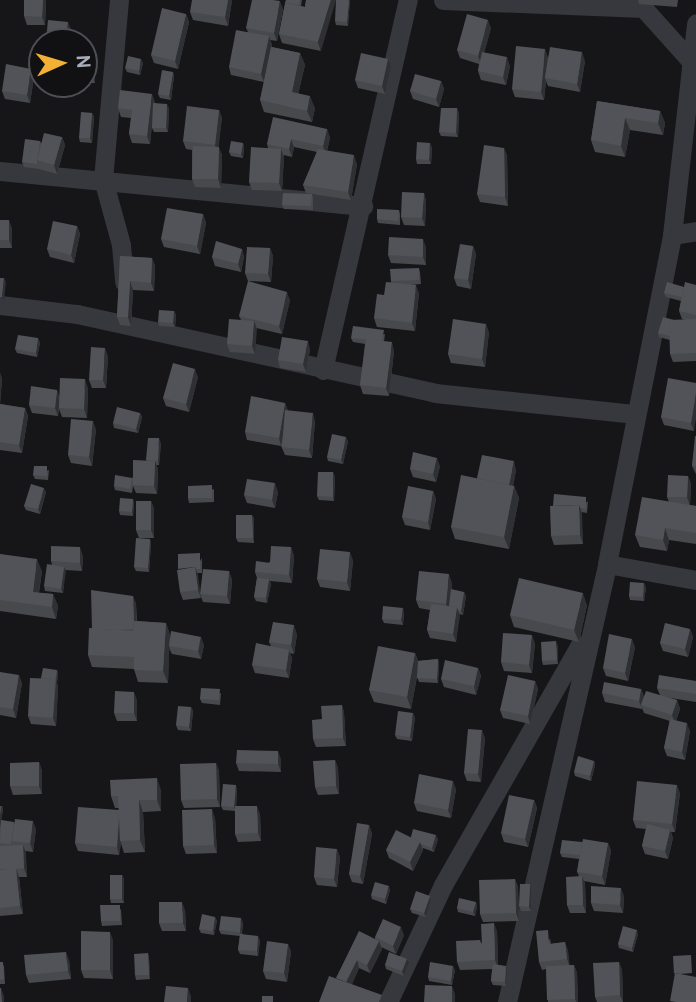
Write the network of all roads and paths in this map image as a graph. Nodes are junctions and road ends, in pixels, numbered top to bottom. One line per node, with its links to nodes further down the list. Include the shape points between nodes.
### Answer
1 (119, 0): 9 (street)
2 (408, 0): 10 (street)
3 (443, 0): 4 (street)
4 (639, 4): 6 (street)
5 (696, 23): 6 (street)
6 (690, 60): 7 (street)
7 (691, 108): 12 (street)
8 (0, 171): 9 (street)
9 (103, 179): 10 (street); 14 (street, via 121,244)
10 (363, 206): 15 (street)
11 (696, 230): 12 (street)
12 (672, 235): 16 (street)
13 (0, 305): 14 (street)
14 (127, 326): 15 (street)
15 (323, 370): 16 (street, via 435,393)
16 (636, 414): 17 (street)
17 (607, 564): 18 (street); 19 (street)
18 (696, 580)
19 (589, 629): 20 (street, via 443,885); 21 (street)
20 (388, 1002)
21 (507, 1002)

